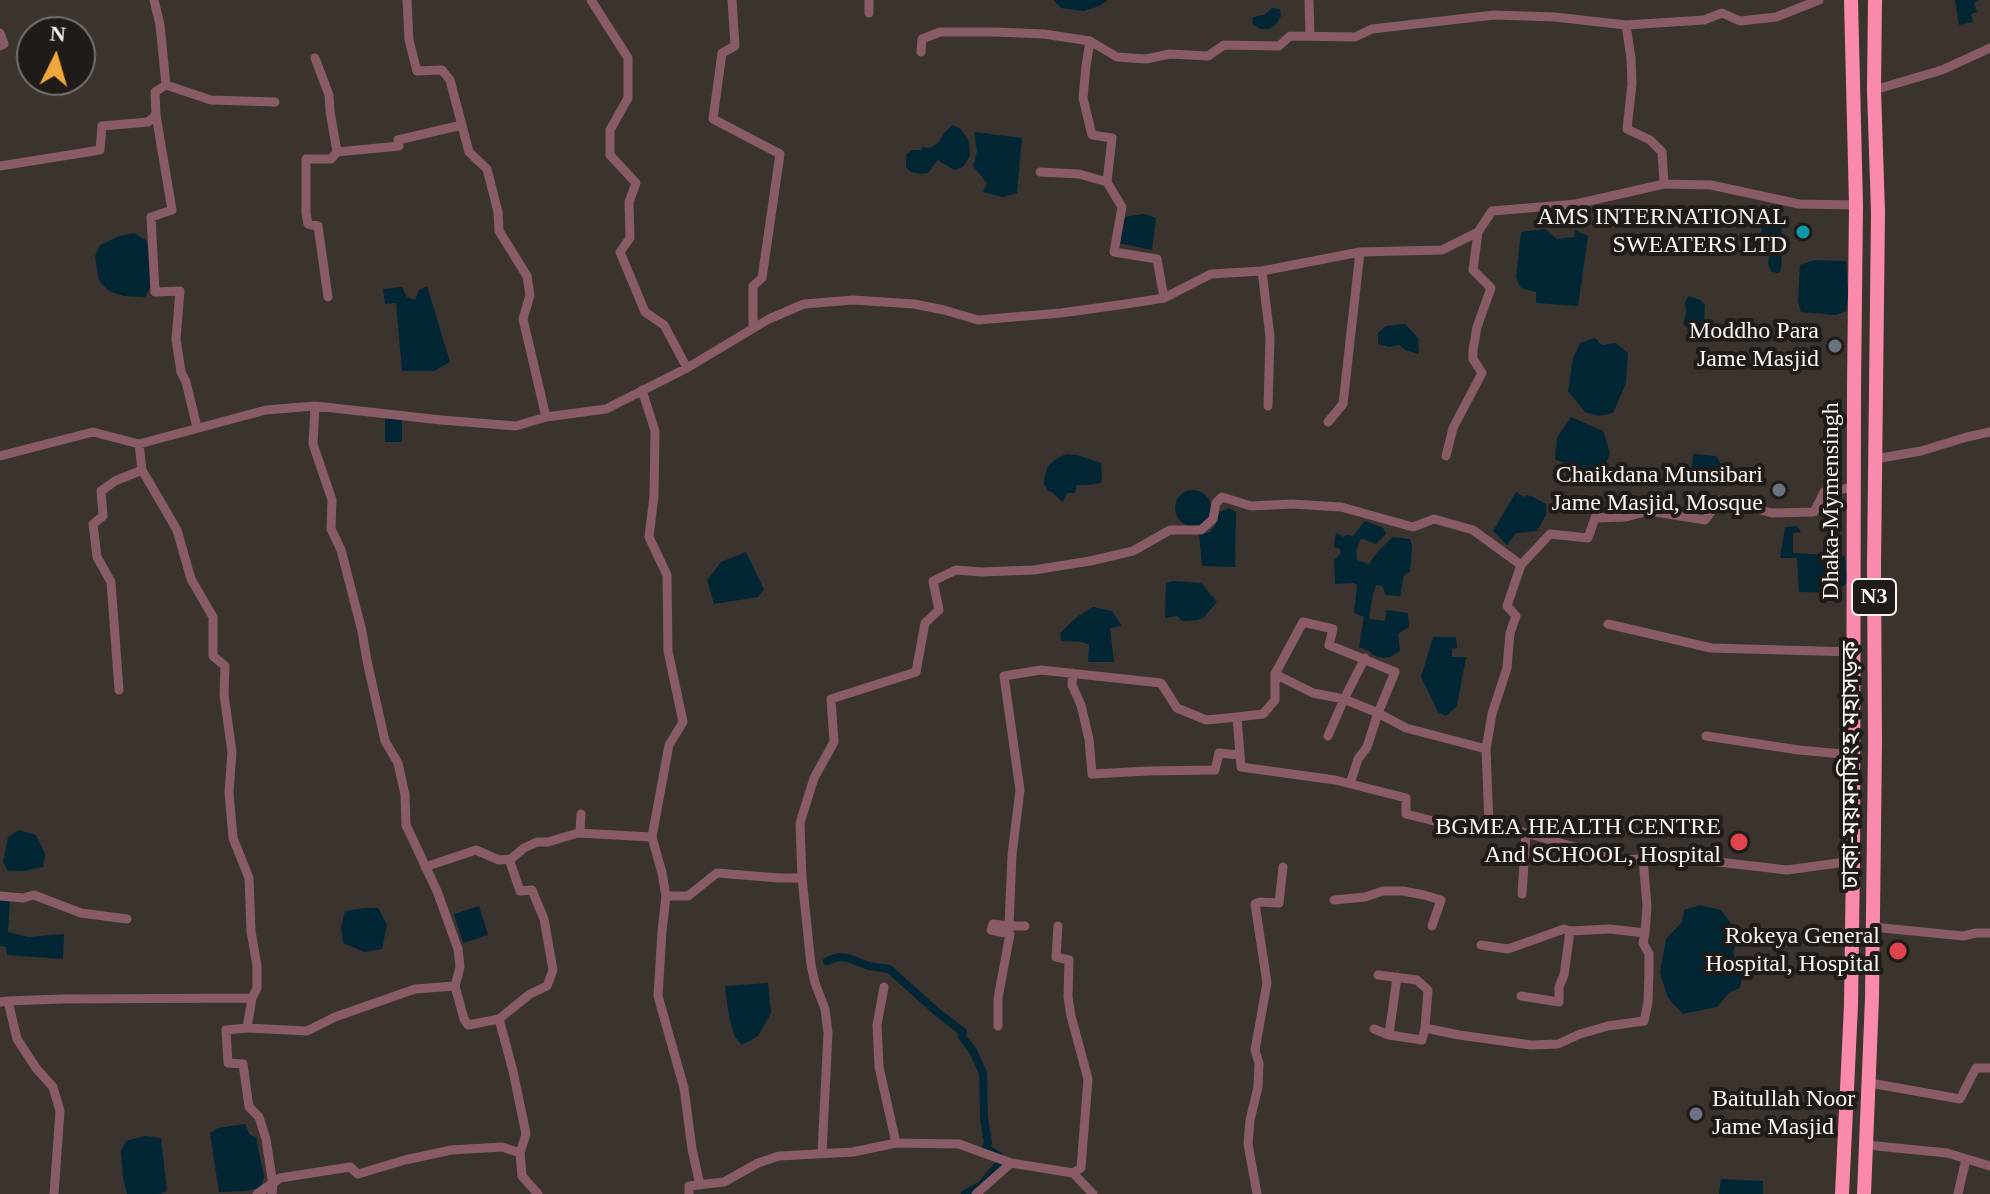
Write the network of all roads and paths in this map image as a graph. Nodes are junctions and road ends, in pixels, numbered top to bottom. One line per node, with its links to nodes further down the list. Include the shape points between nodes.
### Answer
1 (154, 0): 19 (street)
2 (407, 0): 23 (street, via 417,71 442,70 450,80)
3 (591, 0): 36 (street, via 628,58 628,98 610,130 610,155 636,183 629,202 630,238 620,252 645,312 664,325)
4 (732, 0): 35 (street, via 735,46 722,53 713,119 780,154 762,278 753,286)
5 (869, 0): 10 (street)
6 (1309, 0): 13 (street)
7 (1819, 0): 11 (street, via 1776,17 1740,21 1722,13 1704,20)
8 (1851, 0): 29 (highway, Dhaka-Mymensingh / N3)
9 (1875, 0): 20 (highway, ঢাকা-ময়মনসিংহ মহাসড়ক / N3)
10 (869, 13)
11 (1626, 25): 13 (street, via 1494,15 1372,29 1355,37); 28 (street, via 1632,84 1627,129 1662,152)
12 (0, 33): 15 (street)
13 (1310, 36): 14 (street, via 1290,36 1279,46 1224,45 1208,56 1146,59 1117,57)
14 (1090, 41): 17 (street, via 1044,34 940,32 922,39); 27 (street, via 1083,98 1092,135 1112,138)
15 (0, 46)
16 (1990, 48): 20 (street, via 1942,70)
17 (921, 52)
18 (315, 58): 24 (street, via 329,95)
19 (166, 85): 21 (street, via 211,100); 22 (street, via 155,92)
20 (1874, 90): 47 (highway, ঢাকা-ময়মনসিংহ মহাসড়ক / N3)
21 (275, 102)
22 (156, 115): 25 (street, via 148,122 102,126 100,150); 42 (street, via 172,210 151,217 155,292 180,291 176,339)
23 (462, 125): 24 (street, via 398,140 399,146); 40 (street, via 469,152 487,169 499,231 527,276 530,295 523,319)
24 (337, 152): 33 (street, via 331,159 306,159 306,213 308,224 318,226)
25 (0, 166)
26 (1040, 172): 27 (street)
27 (1107, 182): 34 (street, via 1122,207 1114,252 1157,259)
28 (1664, 184): 29 (street, via 1711,185 1799,204); 30 (street, via 1576,204 1492,211)
29 (1856, 205): 49 (highway, Dhaka-Mymensingh / N3)
30 (1478, 232): 31 (street, via 1442,250); 46 (street, via 1473,270 1491,288 1473,350 1482,373 1453,428)
31 (1360, 252): 32 (street); 41 (street, via 1343,404)
32 (1262, 271): 34 (street, via 1211,274); 39 (street, via 1270,337)
33 (328, 297)
34 (1164, 298): 35 (street, via 978,320 914,304 853,300 804,304)
35 (753, 328): 36 (street)
36 (687, 368): 37 (street)
37 (642, 390): 40 (street, via 606,409); 70 (street, via 655,431 649,537 667,575 668,651 683,722 669,745)
38 (315, 406): 40 (street, via 516,426); 42 (street, via 266,410); 74 (street, via 313,444 332,500 331,529 362,631 385,741 398,763 406,825)
39 (1268, 406)
40 (546, 417)
41 (1328, 422)
42 (197, 427): 44 (street)
43 (1990, 432): 47 (street)
44 (139, 444): 45 (street, via 93,432); 48 (street)
45 (0, 456)
46 (1446, 456)
47 (1875, 459): 86 (highway, ঢাকা-ময়মনসিংহ মহাসড়ক / N3)
48 (142, 470): 56 (street, via 101,491 103,516 93,524 97,557 111,582); 96 (street, via 177,530 191,579 213,617 213,656 225,666 233,838 249,878 257,966)
49 (1855, 487): 50 (street, via 1824,492 1814,512 1772,513 1720,500 1705,520 1649,511 1595,518 1588,538 1550,534); 52 (highway, Dhaka-Mymensingh / N3)
50 (1521, 565): 62 (street, via 1507,606 1516,616); 76 (street, via 1473,530 1434,519 1413,527 1341,507 1251,506 1222,497 1213,519 1201,530 1170,530 1133,551 1034,570 956,570 933,581 939,610 925,623 916,672 831,699 834,742 814,778 800,823)
51 (1608, 624): 52 (street, via 1711,648)
52 (1854, 652): 64 (highway, Dhaka-Mymensingh / N3)
53 (1365, 658): 55 (street, via 1329,645 1333,629 1303,622); 57 (street); 58 (street, via 1395,672)
54 (1073, 673): 59 (street, via 1161,683 1177,708 1206,720); 63 (street, via 1092,774 1215,770 1219,753); 82 (street, via 1041,670 1004,676 1020,790)
55 (1275, 674): 57 (street, via 1313,693); 59 (street, via 1275,700 1263,714)
56 (119, 690)
57 (1344, 699): 58 (street); 60 (street)
58 (1378, 713): 62 (street, via 1406,728); 65 (street)
59 (1237, 717): 63 (street)
60 (1328, 736)
61 (1706, 736): 64 (street)
62 (1486, 749): 67 (street)
63 (1240, 755): 65 (street, via 1241,767)
64 (1853, 755): 73 (highway, Dhaka-Mymensingh / N3)
65 (1350, 784): 67 (street, via 1406,798 1406,814 1442,823)
66 (581, 814): 68 (street)
67 (1489, 825): 69 (street)
68 (578, 833): 70 (street); 71 (street, via 537,842)
69 (1526, 833): 72 (street, via 1619,860); 77 (street)
70 (652, 837): 79 (street)
71 (509, 859): 74 (street, via 476,850); 98 (street, via 520,891 532,890 544,919 553,970 547,986)
72 (1643, 859): 73 (street, via 1676,857 1787,870); 88 (street)
73 (1853, 861): 123 (highway, Dhaka-Mymensingh / N3)
74 (425, 867): 93 (street, via 458,949)
75 (1283, 867): 122 (street, via 1279,903 1255,904 1267,983 1255,1050 1258,1087 1248,1144)
76 (802, 878): 79 (street, via 717,873 688,896); 109 (street, via 811,965 828,1033)
77 (1522, 894)
78 (0, 896): 81 (street, via 34,895 81,913)
79 (666, 896): 114 (street, via 658,996 684,1088)
80 (1334, 900): 85 (street, via 1383,891 1424,895 1441,900)
81 (127, 919)
82 (1009, 926): 83 (street); 99 (street, via 993,924 991,930 1010,934)
83 (1025, 926)
84 (1058, 926): 113 (street, via 1056,957 1069,960 1071,1016 1088,1079 1081,1168)
85 (1432, 926)
86 (1873, 927): 89 (street, via 1963,936); 105 (highway, ঢাকা-ময়মনসিংহ মহাসড়ক / N3)
87 (1570, 931): 88 (street); 90 (street, via 1508,949); 95 (street, via 1559,1002)
88 (1645, 933): 101 (street, via 1649,963 1644,1021 1608,1026 1558,1044 1531,1045)
89 (1990, 933)
90 (1481, 945)
91 (1378, 975): 92 (street)
92 (1397, 977): 101 (street, via 1417,980 1428,990); 103 (street)
93 (455, 986): 98 (street, via 468,1025); 100 (street, via 415,989 307,1031)
94 (884, 987): 106 (street, via 877,1025 879,1067)
95 (1521, 996)
96 (252, 998): 97 (street); 100 (street)
97 (4, 1002): 116 (street, via 17,1039 53,1087 60,1111)
98 (499, 1019): 108 (street, via 526,1134)
99 (998, 1026)
100 (247, 1028): 115 (street, via 226,1030 228,1063 243,1064 249,1107 262,1128)
101 (1425, 1028): 103 (street, via 1422,1040)
102 (1374, 1029): 103 (street)
103 (1389, 1035)
104 (1990, 1068): 105 (street, via 1976,1068 1960,1099)
105 (1870, 1083): 107 (highway, ঢাকা-ময়মনসিংহ মহাসড়ক / N3)
106 (896, 1143): 109 (street); 111 (street, via 959,1144)
107 (1867, 1145): 110 (street); 124 (highway, ঢাকা-ময়মনসিংহ মহাসড়ক / N3)
108 (520, 1153): 115 (street, via 502,1147 451,1150 358,1174 350,1167 280,1178); 118 (street, via 522,1176)
109 (822, 1153): 114 (street, via 779,1156 724,1182)
110 (1966, 1159): 112 (street); 125 (street)
111 (1011, 1163): 113 (street); 120 (street)
112 (1990, 1166)
113 (1073, 1173): 121 (street)
114 (700, 1185): 119 (street, via 689,1186)
115 (272, 1189): 117 (street)
116 (54, 1194)
117 (257, 1194)
118 (538, 1194)
119 (689, 1194)
120 (976, 1194)
121 (1093, 1194)
122 (1257, 1194)
123 (1842, 1194)
124 (1864, 1194)
125 (1958, 1194)

